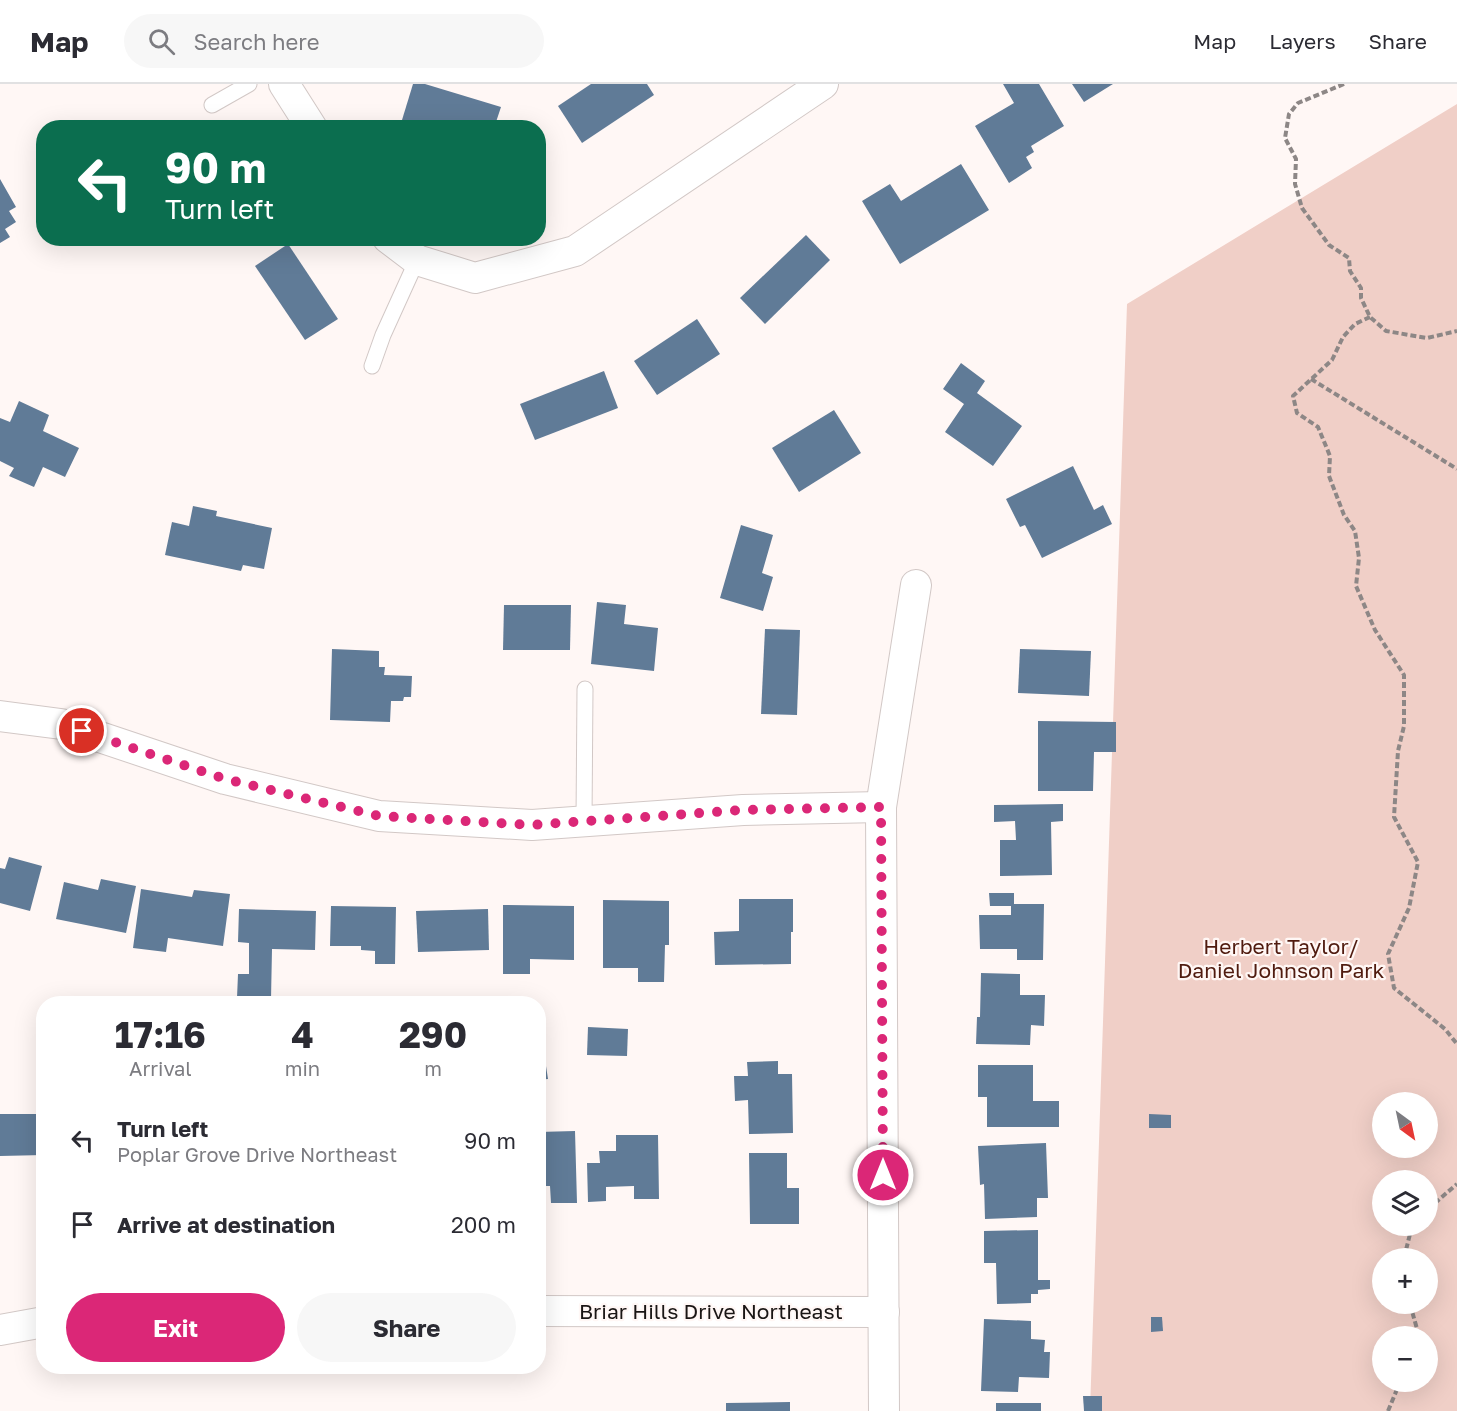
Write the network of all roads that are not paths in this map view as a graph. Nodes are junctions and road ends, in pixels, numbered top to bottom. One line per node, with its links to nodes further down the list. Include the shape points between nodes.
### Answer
1 (249, 84): 4 (lane)
2 (284, 84): 5 (street)
3 (823, 84): 7 (street, via 575,251 475,278)
4 (212, 105)
5 (307, 120)
6 (399, 246): 7 (street)
7 (417, 260): 8 (lane)
8 (372, 366)
9 (916, 585): 12 (street)
10 (585, 689): 13 (lane)
11 (0, 716): 13 (street, via 61,724 225,779 379,816 532,825)
12 (881, 807): 13 (street, via 743,810); 15 (street)
13 (584, 821)
14 (546, 1311): 15 (street, Briar Hills Drive Northeast)
15 (884, 1312): 18 (street)
16 (36, 1323): 17 (street)
17 (0, 1329)
18 (884, 1411)

